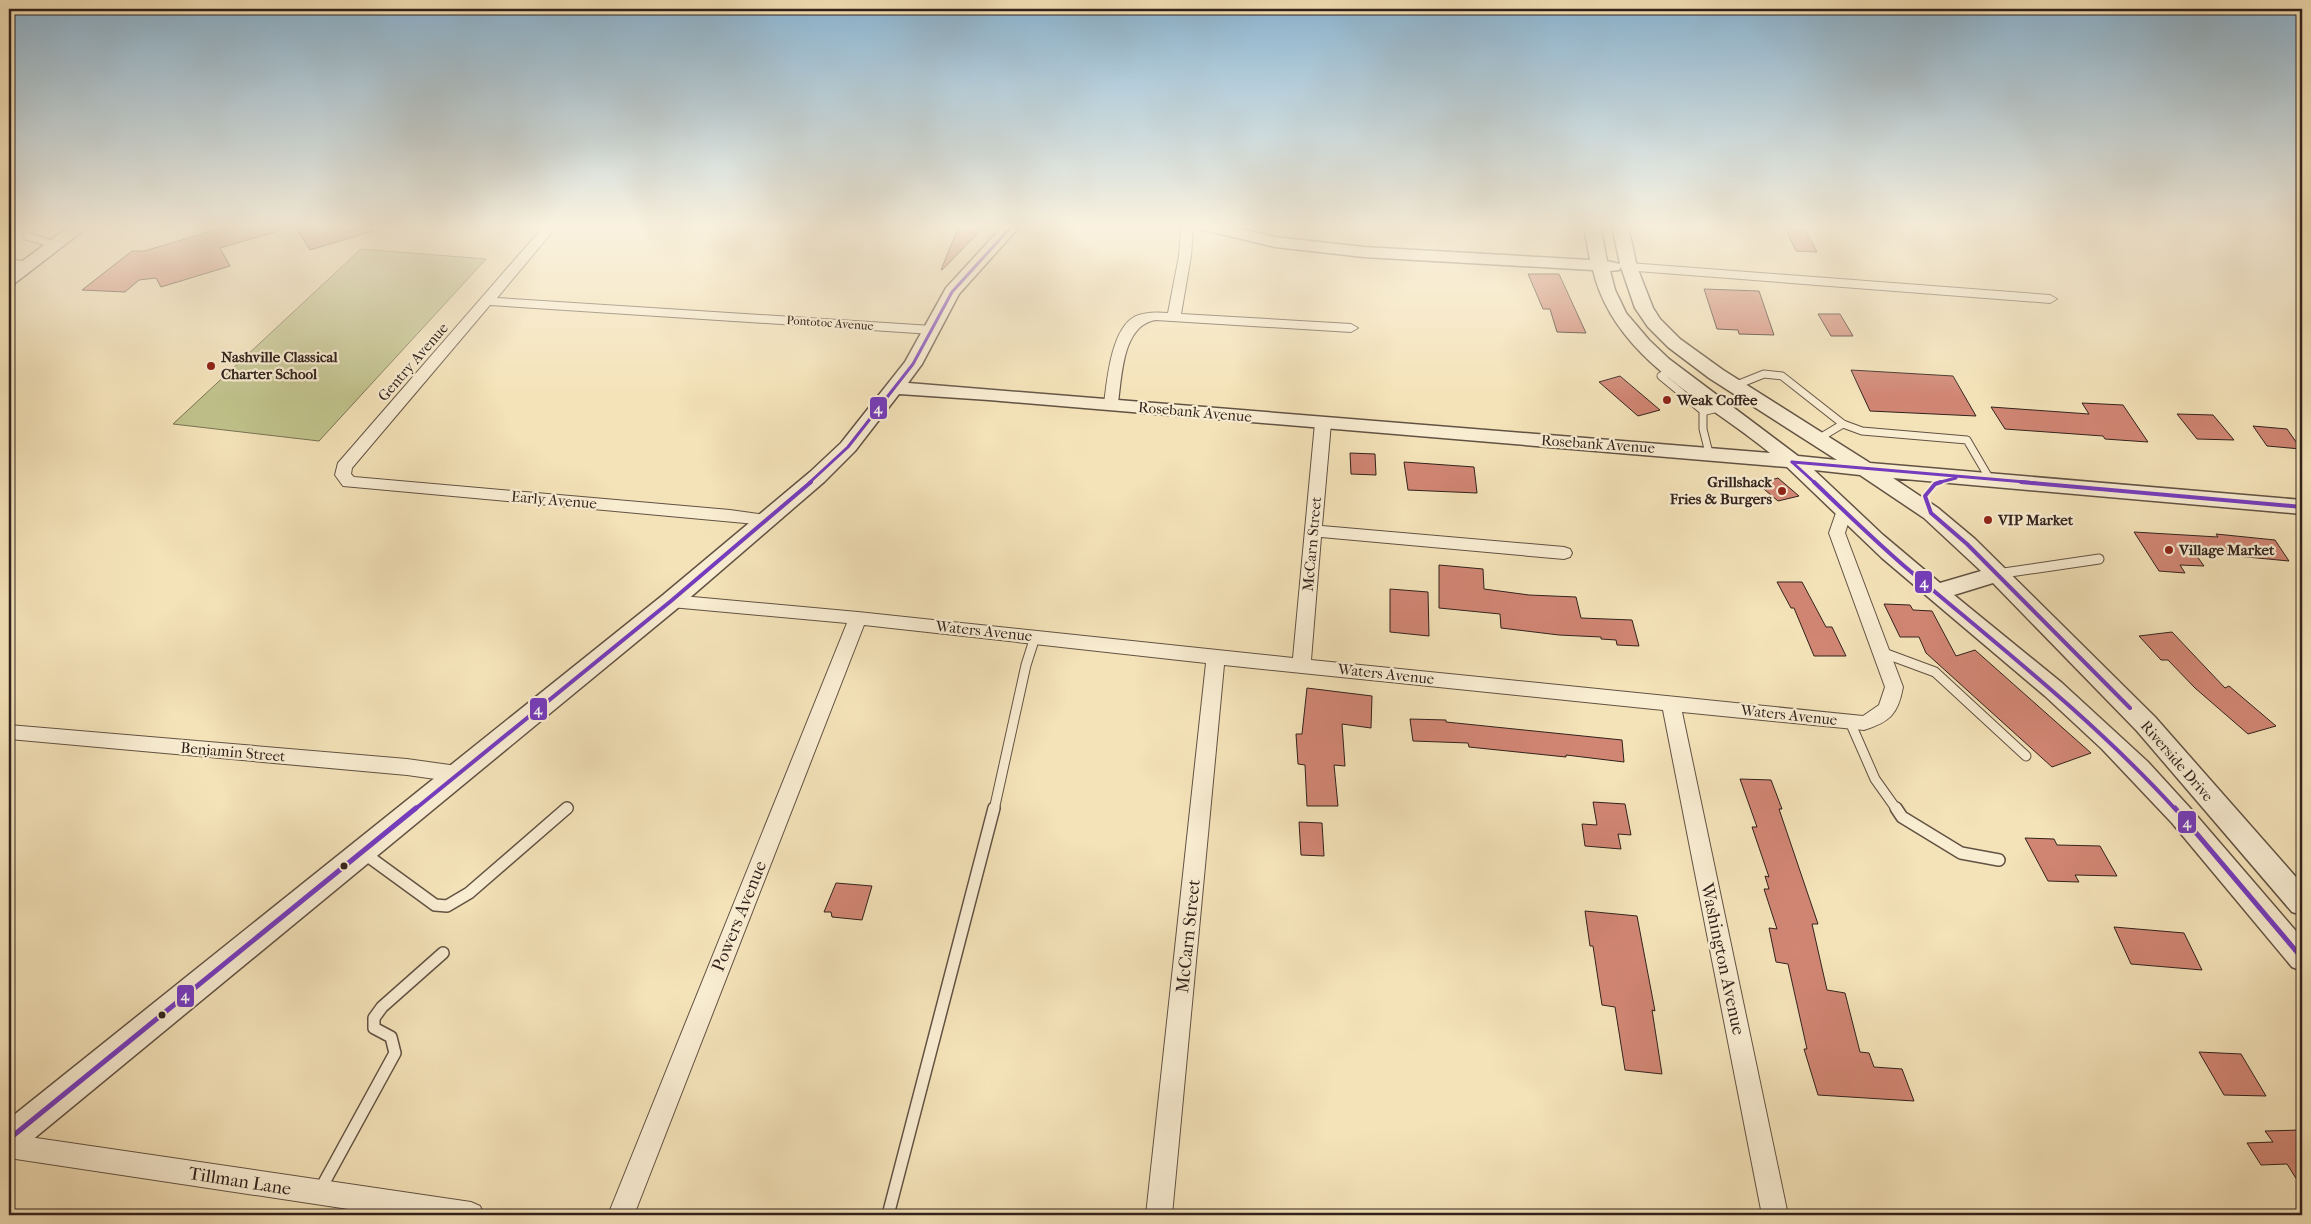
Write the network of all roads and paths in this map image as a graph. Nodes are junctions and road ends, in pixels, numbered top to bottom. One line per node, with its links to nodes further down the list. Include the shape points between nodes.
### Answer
1 (503, 283): 8 (street, Gentry Avenue)
2 (960, 283): 11 (street)
3 (1180, 283): 9 (street)
4 (1605, 283): 15 (street, via 1625,323 1655,355)
5 (1635, 283): 12 (street, Riverside Drive, via 1644,308 1654,323 1674,343)
6 (1841, 283): 7 (street)
7 (2050, 299)
8 (488, 301): 11 (street, Pontotoc Avenue); 22 (street, Gentry Avenue, via 344,467)
9 (1174, 317): 10 (street); 14 (street, via 1156,316 1135,322 1120,350)
10 (1351, 328)
11 (932, 330): 13 (street, via 913,364)
12 (1734, 386): 15 (street); 17 (lane, via 1764,374 1782,376); 18 (street, Riverside Drive)
13 (894, 388): 14 (street, Rosebank Avenue); 28 (street, via 848,447)
14 (1111, 404): 16 (street, Rosebank Avenue)
15 (1711, 404): 19 (lane, via 1703,428); 20 (street)
16 (1323, 423): 19 (street, Rosebank Avenue); 29 (street, McCarn Street)
17 (1843, 424): 18 (lane); 24 (lane, via 1862,431 1967,440)
18 (1818, 439): 21 (street, Riverside Drive)
19 (1709, 453): 20 (street, Rosebank Avenue)
20 (1792, 462): 21 (street, Rosebank Avenue); 26 (street)
21 (1864, 468): 23 (street, Rosebank Avenue); 27 (street, Riverside Drive)
22 (344, 475): 28 (street, Early Avenue, via 349,482)
23 (1956, 478): 24 (street, Rosebank Avenue); 27 (street, via 1935,484 1925,496)
24 (1991, 481): 25 (street, Rosebank Avenue)
25 (2302, 507)
26 (1844, 511): 33 (street); 37 (street, Waters Avenue, via 1837,532)
27 (1931, 513): 32 (street, Riverside Drive)
28 (767, 520): 34 (street)
29 (1313, 531): 30 (street); 39 (street, McCarn Street)
30 (1564, 552)
31 (2099, 559): 32 (lane)
32 (1997, 574): 33 (street); 48 (street, Riverside Drive, via 2146,724)
33 (1936, 592): 50 (street, via 2081,715 2138,769)
34 (670, 600): 35 (street, Waters Avenue); 44 (street)
35 (858, 618): 36 (street, Waters Avenue); 55 (street, Powers Avenue)
36 (1035, 637): 38 (street, Waters Avenue); 56 (lane, via 984,848)
37 (1882, 652): 41 (street, Waters Avenue, via 1894,687 1889,708 1883,716 1864,723); 43 (lane, via 1935,672)
38 (1216, 657): 39 (street, Waters Avenue); 57 (street, McCarn Street)
39 (1301, 665): 40 (street, Waters Avenue)
40 (1671, 704): 41 (street, Waters Avenue); 58 (street, Washington Avenue)
41 (1850, 722): 47 (lane, via 1876,779 1902,817 1961,854)
42 (9, 732): 44 (street, Benjamin Street)
43 (2026, 756)
44 (457, 774): 46 (street)
45 (568, 808): 46 (lane, via 469,893 447,906 435,905)
46 (362, 852): 51 (street)
47 (1999, 860)
48 (2302, 903)
49 (443, 953): 53 (lane, via 382,1007 374,1018 374,1028 391,1037 395,1053)
50 (2302, 958)
51 (9, 1139)
52 (9, 1146): 53 (street, Tillman Lane)
53 (318, 1193): 54 (street, Tillman Lane)
54 (471, 1215)
55 (621, 1215)
56 (888, 1215)
57 (1159, 1215)
58 (1775, 1215)

